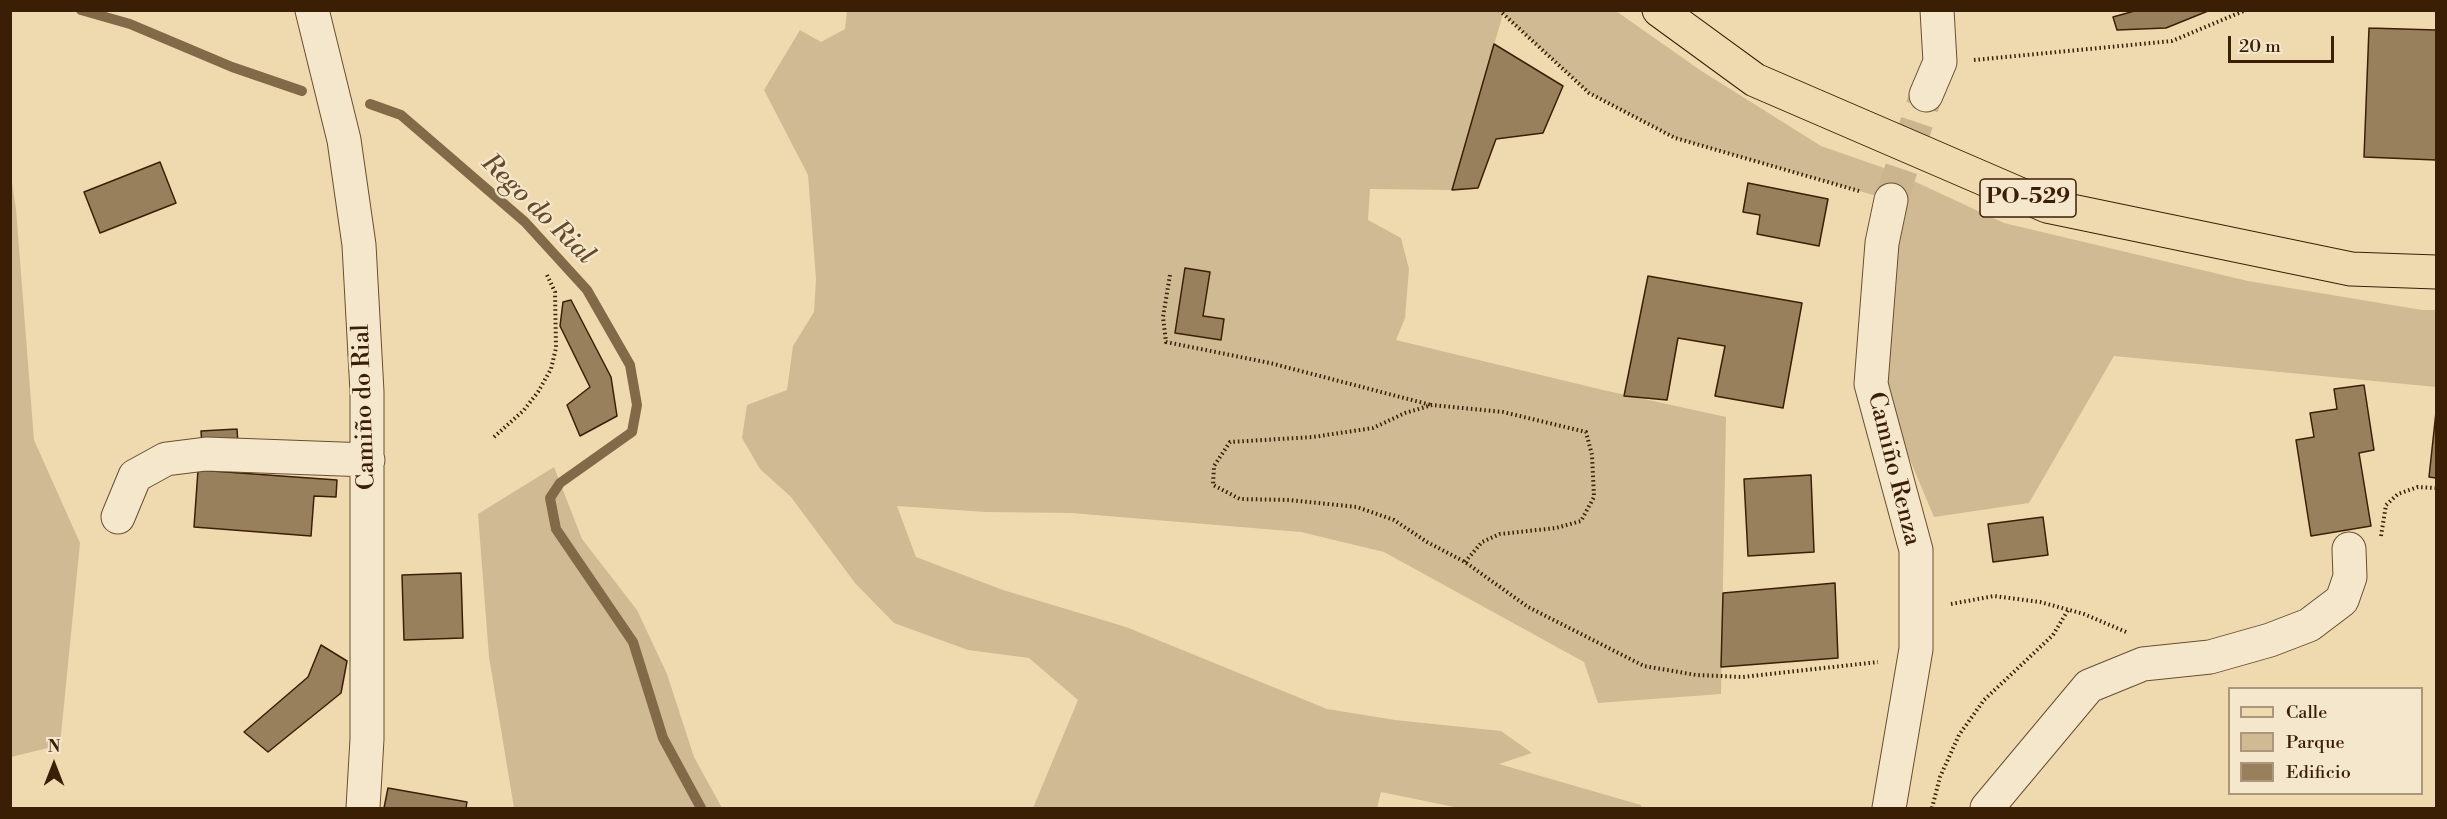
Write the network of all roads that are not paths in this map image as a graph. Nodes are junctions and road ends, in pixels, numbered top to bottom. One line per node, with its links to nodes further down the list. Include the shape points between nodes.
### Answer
1 (312, 10): 7 (street, Camiño do Rial, via 344,140 359,245)
2 (1659, 10): 6 (main road, PO-529, via 1755,80 2047,206 2351,269)
3 (1937, 10): 4 (street, via 1941,62)
4 (1926, 95)
5 (1890, 200): 11 (street, Camiño Renza, via 1882,243 1871,384 1916,550 1916,649)
6 (2436, 272)
7 (368, 460): 8 (street, via 206,454 166,459 135,476); 10 (street, Camiño do Rial, via 368,739)
8 (118, 518)
9 (2349, 563): 12 (street, via 2342,600 2309,624 2210,657 2144,664 2089,686)
10 (363, 808)
11 (1889, 808)
12 (1987, 808)

